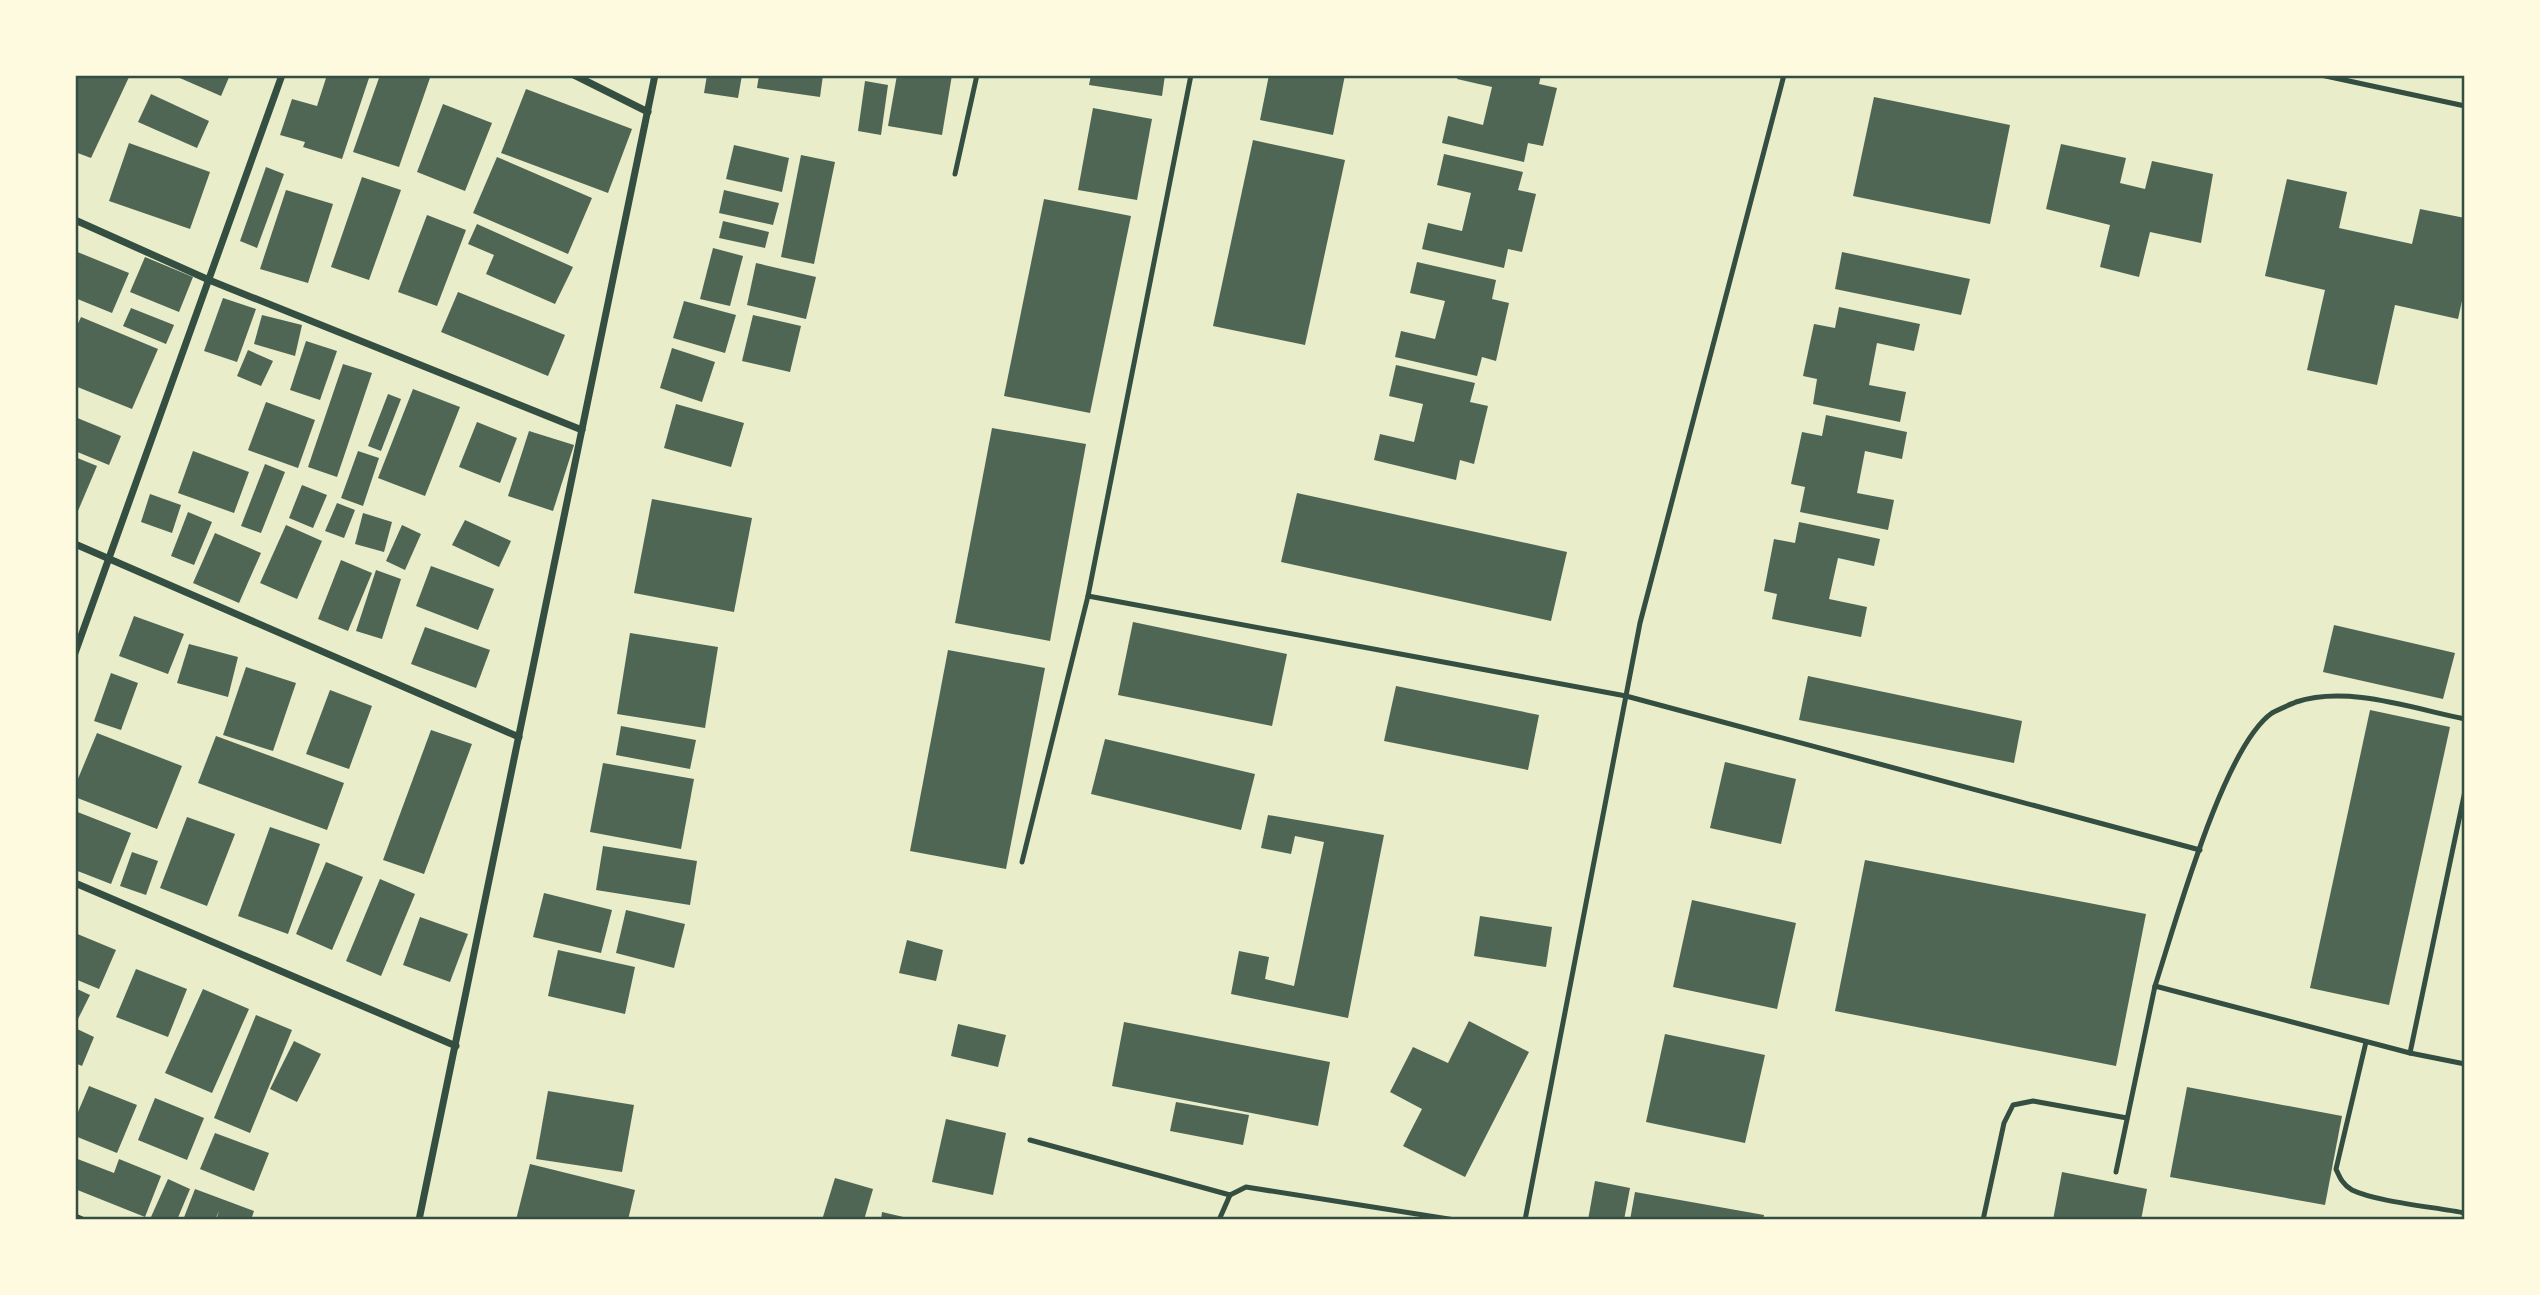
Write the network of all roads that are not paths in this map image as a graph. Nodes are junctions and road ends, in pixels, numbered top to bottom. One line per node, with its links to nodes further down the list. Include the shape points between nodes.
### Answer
1 (282, 75): 12 (street)
2 (574, 75): 9 (street)
3 (655, 75): 9 (street)
4 (978, 75): 10 (lane)
5 (1191, 75): 16 (lane)
6 (1784, 75): 18 (lane, via 1640,623)
7 (2321, 75): 8 (lane)
8 (2465, 106)
9 (648, 112): 13 (street)
10 (955, 174)
11 (75, 220): 12 (street)
12 (209, 280): 13 (street); 15 (street)
13 (582, 430): 20 (street)
14 (75, 544): 15 (street)
15 (109, 559): 17 (street); 20 (street)
16 (1088, 596): 18 (lane); 23 (lane)
17 (75, 653)
18 (1626, 695): 22 (lane); 40 (lane)
19 (2465, 719): 22 (lane, via 2351,698 2298,702 2271,714 2251,736 2229,775)
20 (519, 737): 27 (street)
21 (2465, 791): 28 (lane)
22 (2200, 850): 25 (lane)
23 (1022, 862)
24 (75, 883): 27 (street)
25 (2155, 986): 26 (lane); 30 (lane)
26 (2366, 1042): 28 (lane); 34 (lane, via 2336,1169 2341,1182 2353,1190)
27 (456, 1046): 37 (street)
28 (2410, 1054): 29 (lane)
29 (2465, 1064)
30 (2127, 1118): 32 (lane); 41 (lane, via 2033,1101 2013,1105 2004,1123)
31 (1030, 1140): 33 (lane)
32 (2116, 1172)
33 (1230, 1195): 38 (lane); 39 (lane, via 1259,1187)
34 (2465, 1213)
35 (75, 1217): 36 (street)
36 (82, 1220)
37 (419, 1220)
38 (1219, 1220)
39 (1454, 1220)
40 (1525, 1220)
41 (1983, 1220)

